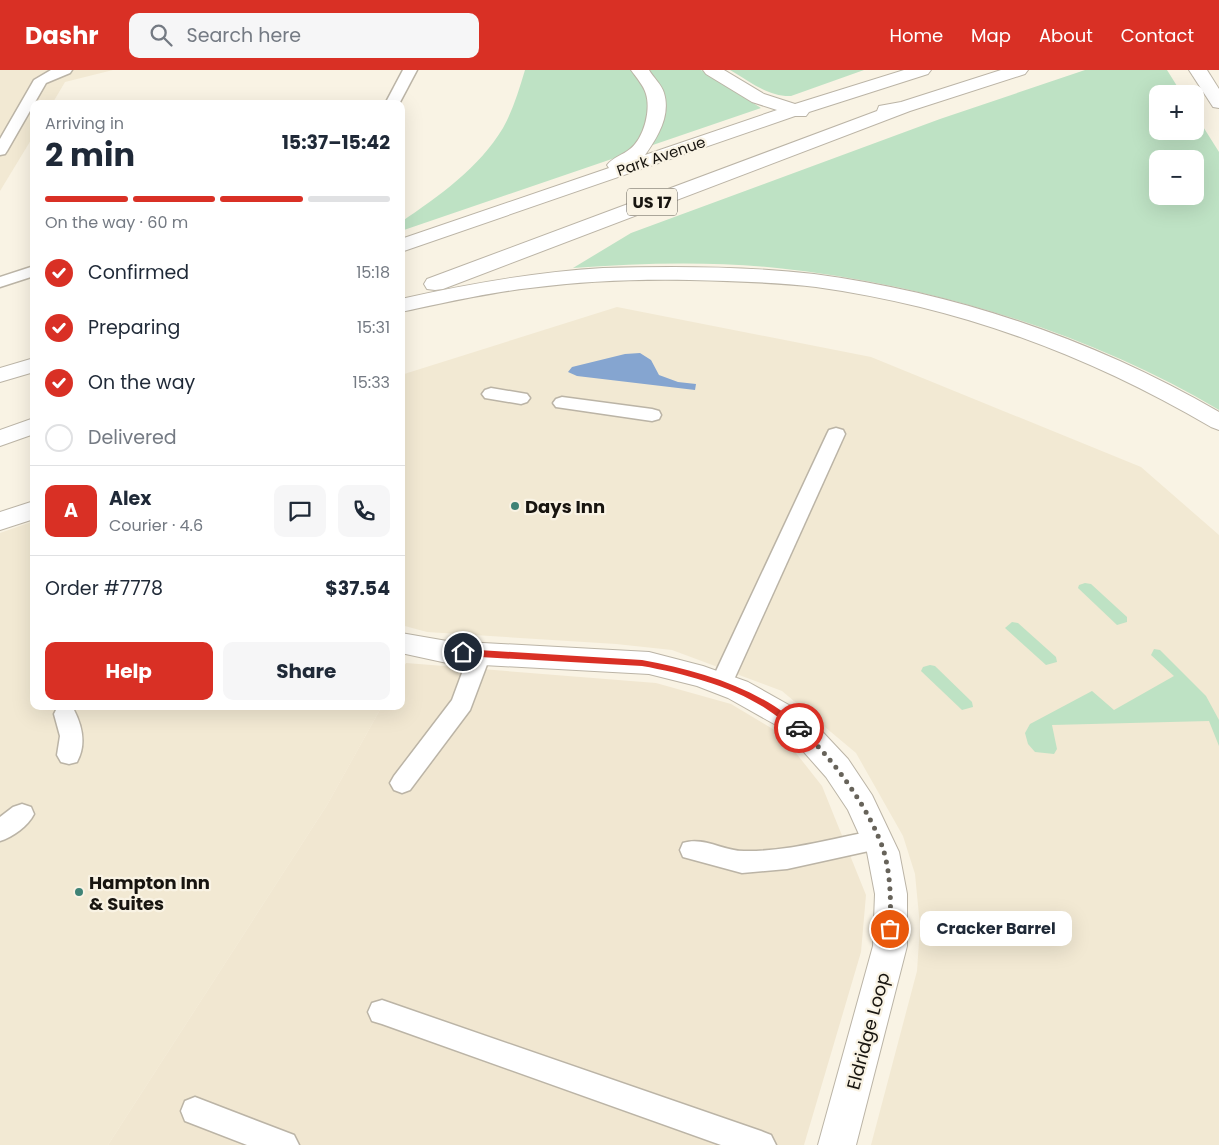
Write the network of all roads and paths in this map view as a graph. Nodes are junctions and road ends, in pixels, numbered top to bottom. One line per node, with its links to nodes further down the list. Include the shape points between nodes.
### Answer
1 (65, 70): 12 (lane, via 41,80)
2 (410, 70): 8 (lane)
3 (640, 70): 13 (main road, via 655,92 657,108 651,132 638,152)
4 (712, 70): 11 (main road, via 758,98)
5 (922, 70): 11 (main road, Park Avenue / US 17)
6 (1019, 70): 10 (main road, US 17)
7 (1198, 70): 9 (main road)
8 (394, 100)
9 (1219, 102)
10 (904, 107): 11 (main road, via 847,115); 17 (main road, US 17)
11 (792, 111): 13 (main road, Park Avenue / US 17)
12 (0, 151)
13 (591, 180): 14 (main road, Park Avenue / US 17)
14 (405, 245)
15 (30, 272): 16 (lane)
16 (0, 282)
17 (405, 295)
18 (405, 305): 27 (main road, via 548,278 652,273 814,281 928,302 1032,334 1106,362)
19 (30, 357): 20 (main road)
20 (0, 359)
21 (30, 366): 22 (main road)
22 (0, 375)
23 (491, 394): 24 (lane)
24 (521, 398)
25 (562, 403): 26 (lane)
26 (652, 414)
27 (1219, 422)
28 (30, 427): 30 (main road)
29 (836, 434): 35 (lane)
30 (0, 438)
31 (30, 511): 32 (main road)
32 (0, 522)
33 (405, 644): 34 (main road, Eldridge Loop)
34 (480, 654): 35 (main road, Eldridge Loop, via 649,664); 38 (lane, via 462,704)
35 (721, 684): 41 (main road, Eldridge Loop, via 768,705 806,734 837,768 861,804)
36 (65, 714): 37 (lane, via 72,736)
37 (69, 755)
38 (402, 783)
39 (22, 814): 40 (lane)
40 (0, 831)
41 (878, 840): 42 (lane, via 787,858 742,862); 47 (main road, Eldridge Loop, via 884,852 891,894 890,946)
42 (692, 850)
43 (382, 1012): 46 (lane)
44 (195, 1111): 45 (lane)
45 (284, 1145)
46 (761, 1145)
47 (837, 1145)

